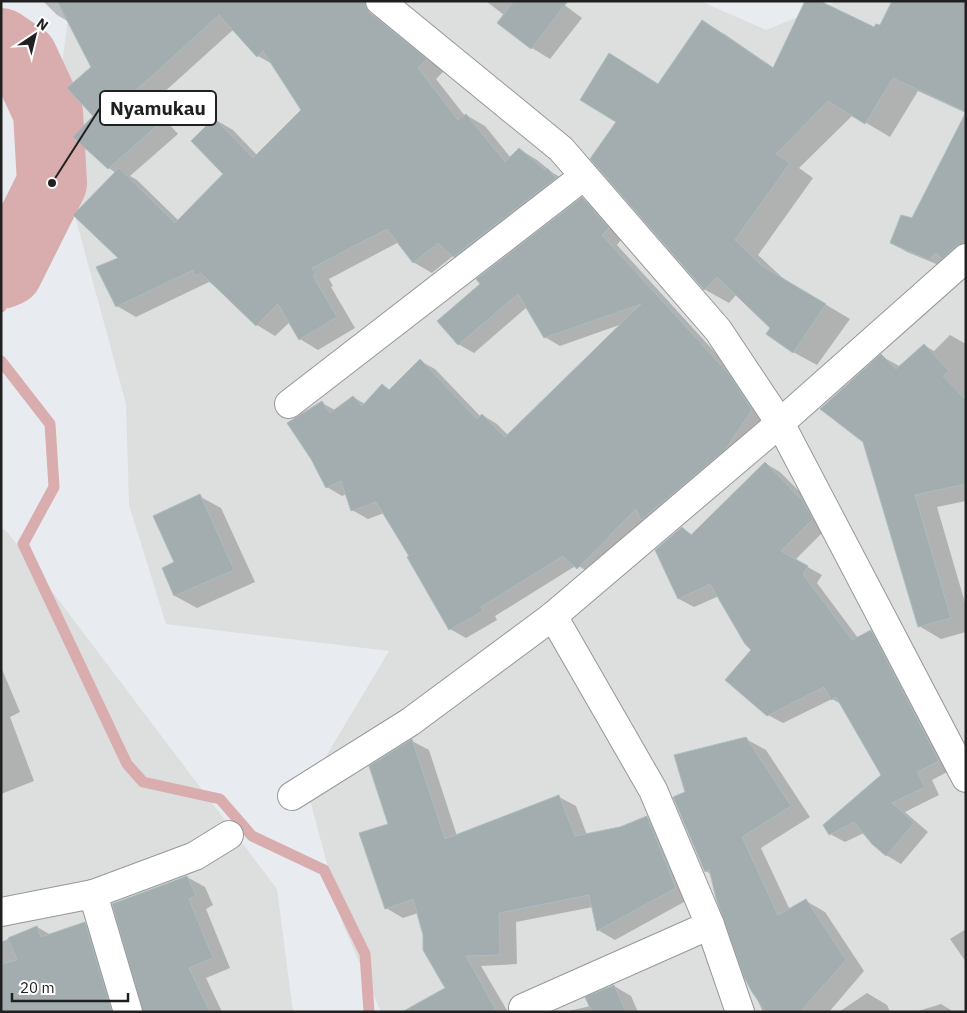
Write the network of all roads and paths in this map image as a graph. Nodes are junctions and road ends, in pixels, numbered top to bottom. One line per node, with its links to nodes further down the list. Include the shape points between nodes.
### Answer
1 (380, 1): 2 (street, via 561,149)
2 (584, 176): 4 (street); 5 (street, via 718,330)
3 (966, 258): 5 (street)
4 (289, 404)
5 (780, 423): 6 (street); 7 (street)
6 (553, 616): 8 (street, via 410,722); 12 (street, via 653,790)
7 (966, 778)
8 (292, 796)
9 (229, 835): 10 (street, via 195,856)
10 (93, 894): 11 (street); 14 (street)
11 (1, 912)
12 (710, 925): 13 (street); 15 (street)
13 (523, 1008)
14 (128, 1012)
15 (740, 1012)

